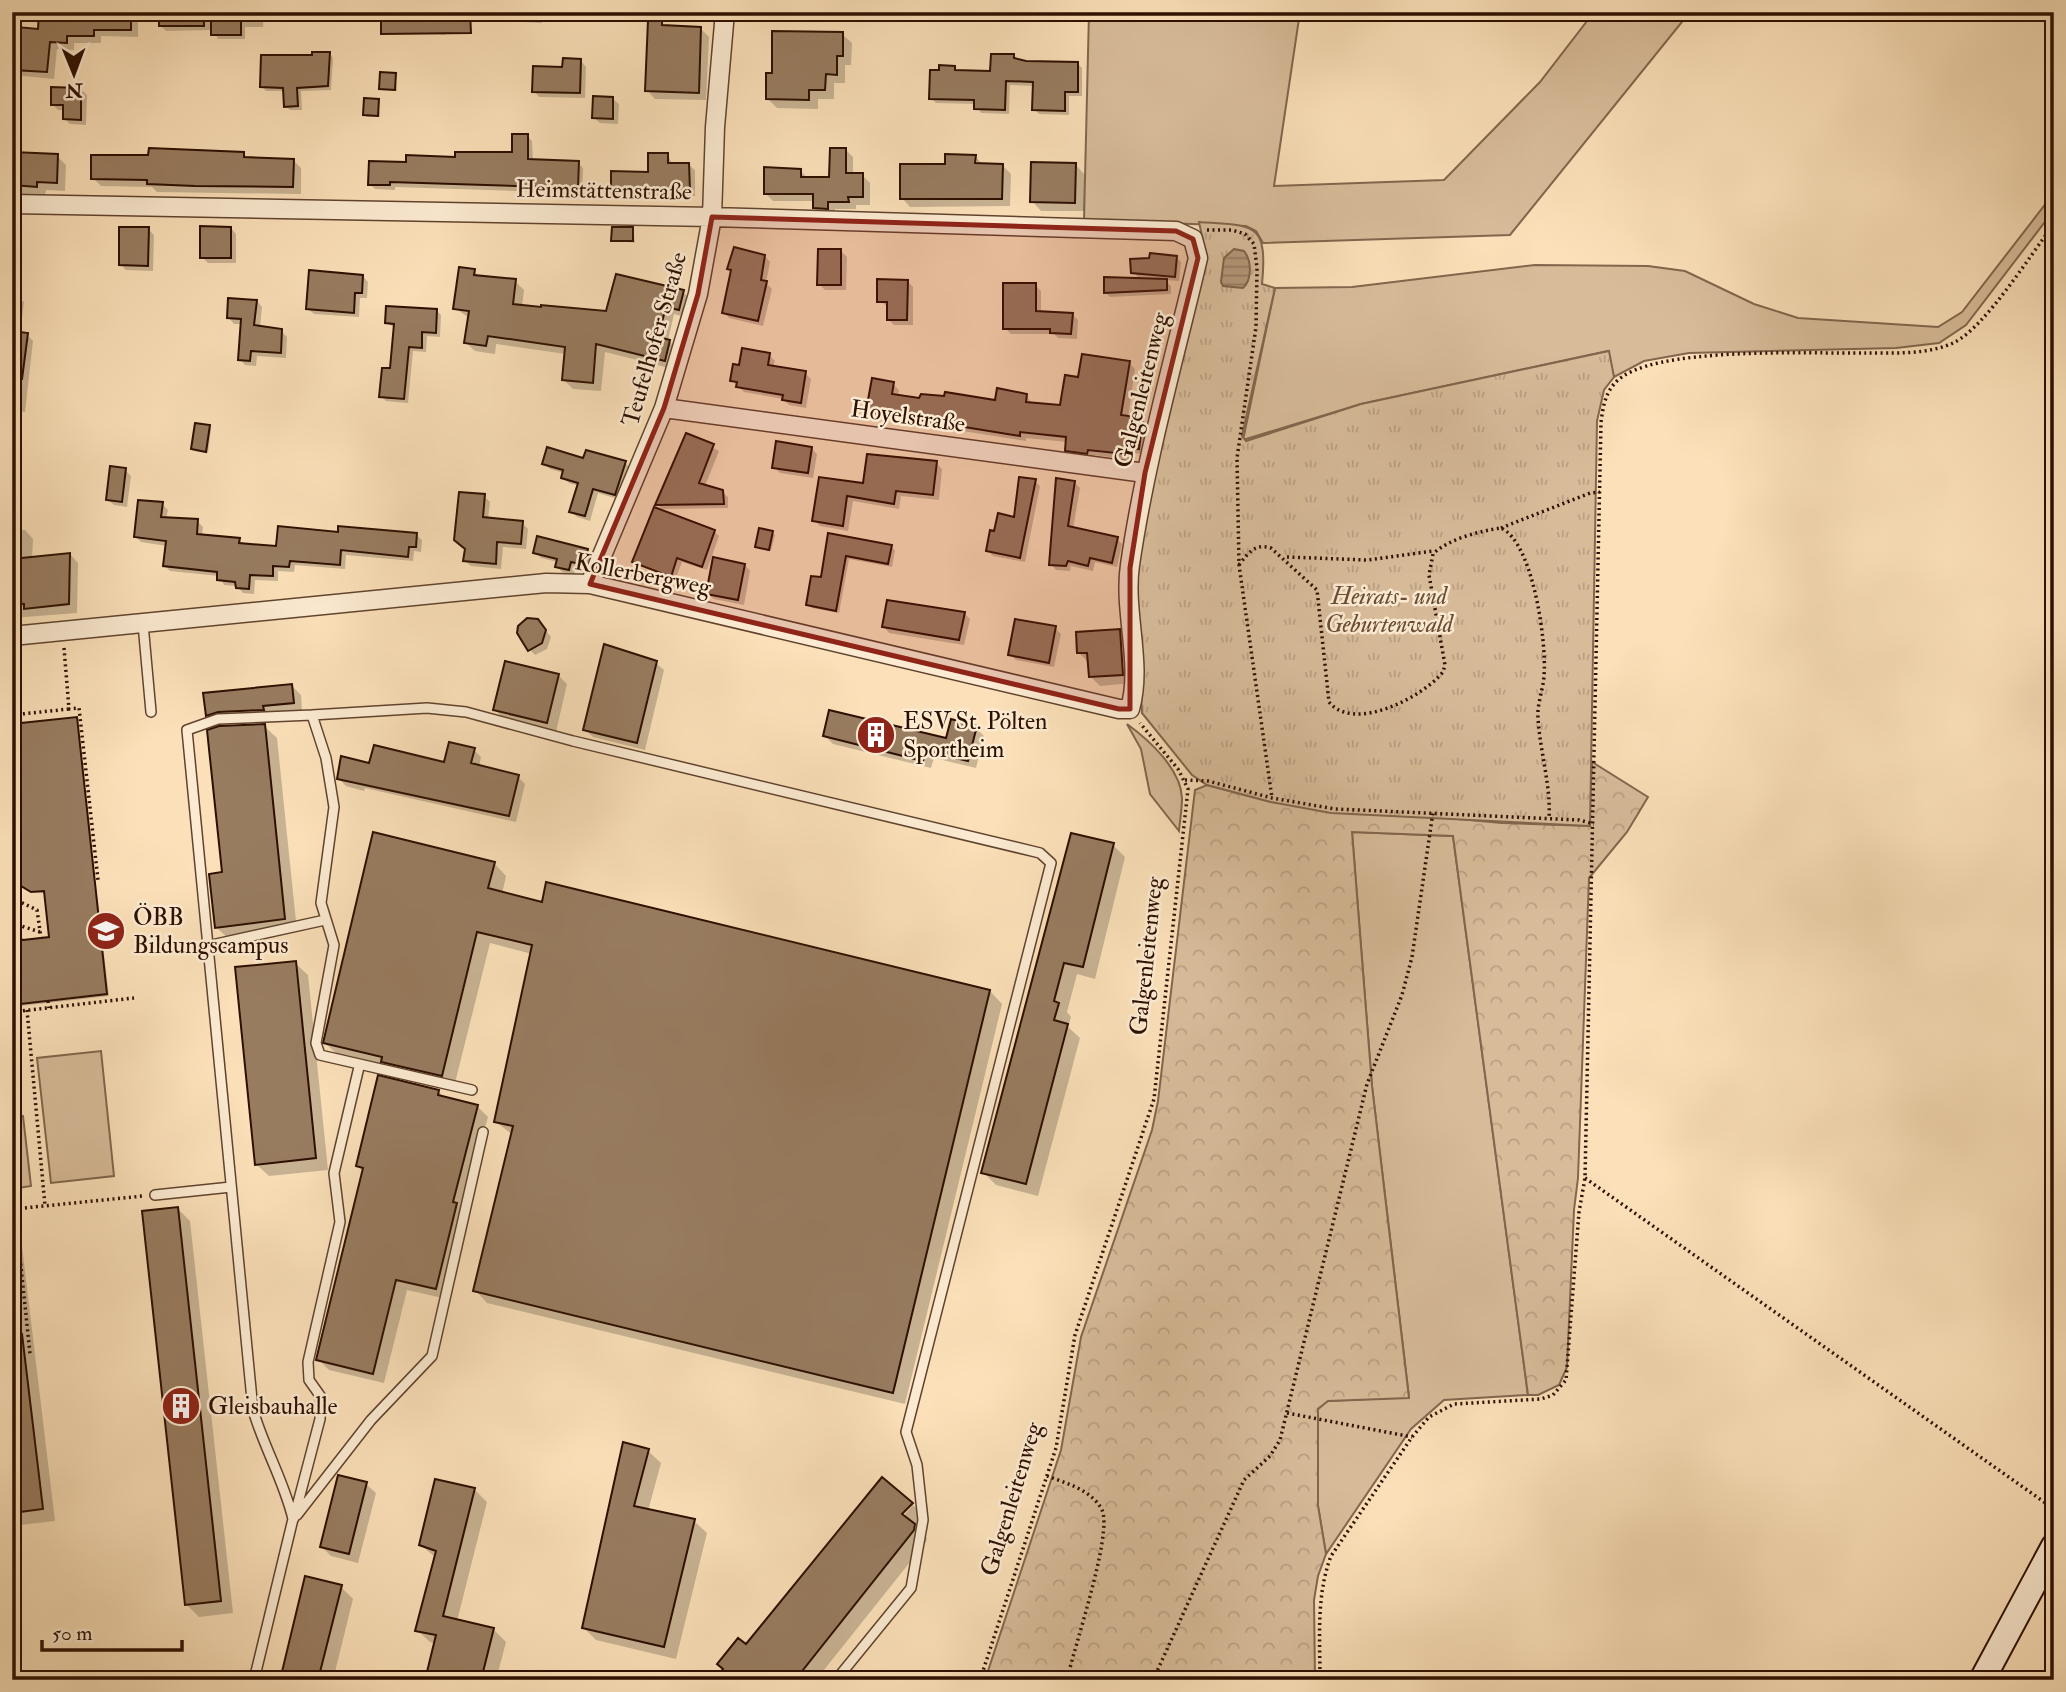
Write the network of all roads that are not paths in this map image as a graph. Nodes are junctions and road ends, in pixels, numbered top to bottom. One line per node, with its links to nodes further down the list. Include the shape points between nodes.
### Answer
1 (725, 12): 3 (street, Teufelhofer Straße)
2 (12, 204): 3 (street, Heimstättenstraße)
3 (712, 217): 4 (street, Heimstättenstraße, via 1176,231); 5 (street, Teufelhofer Straße, via 698,293)
4 (1193, 239): 6 (street, Galgenleitenweg, via 1198,258)
5 (664, 408): 6 (street, Hoyelstraße); 7 (street, Teufelhofer Straße)
6 (1145, 473): 10 (street, Galgenleitenweg, via 1129,582 1134,673)
7 (590, 584): 8 (street, Kollerbergweg, via 547,583); 10 (street, Kollerbergweg)
8 (143, 624): 9 (street, Kollerbergweg); 11 (lane)
9 (12, 636)
10 (1130, 709)
11 (151, 712)
12 (312, 715): 13 (lane, via 326,758 334,807 321,903); 14 (lane, via 218,719 187,730); 23 (lane, via 427,708 466,712 1040,853 1051,863 906,1432 917,1465 923,1520 911,1588)
13 (325, 920): 14 (lane); 15 (lane, via 334,945 316,1043 320,1055)
14 (207, 946): 18 (lane)
15 (359, 1067): 16 (lane); 20 (lane, via 334,1173 340,1222 308,1362 309,1380 321,1397 320,1419)
16 (472, 1090)
17 (484, 1132): 20 (lane, via 432,1356 371,1420)
18 (231, 1187): 19 (lane); 20 (lane, via 253,1410 287,1493)
19 (155, 1195)
20 (293, 1520): 22 (lane)
21 (2054, 1546): 24 (street)
22 (254, 1680)
23 (836, 1680)
24 (1982, 1680)

